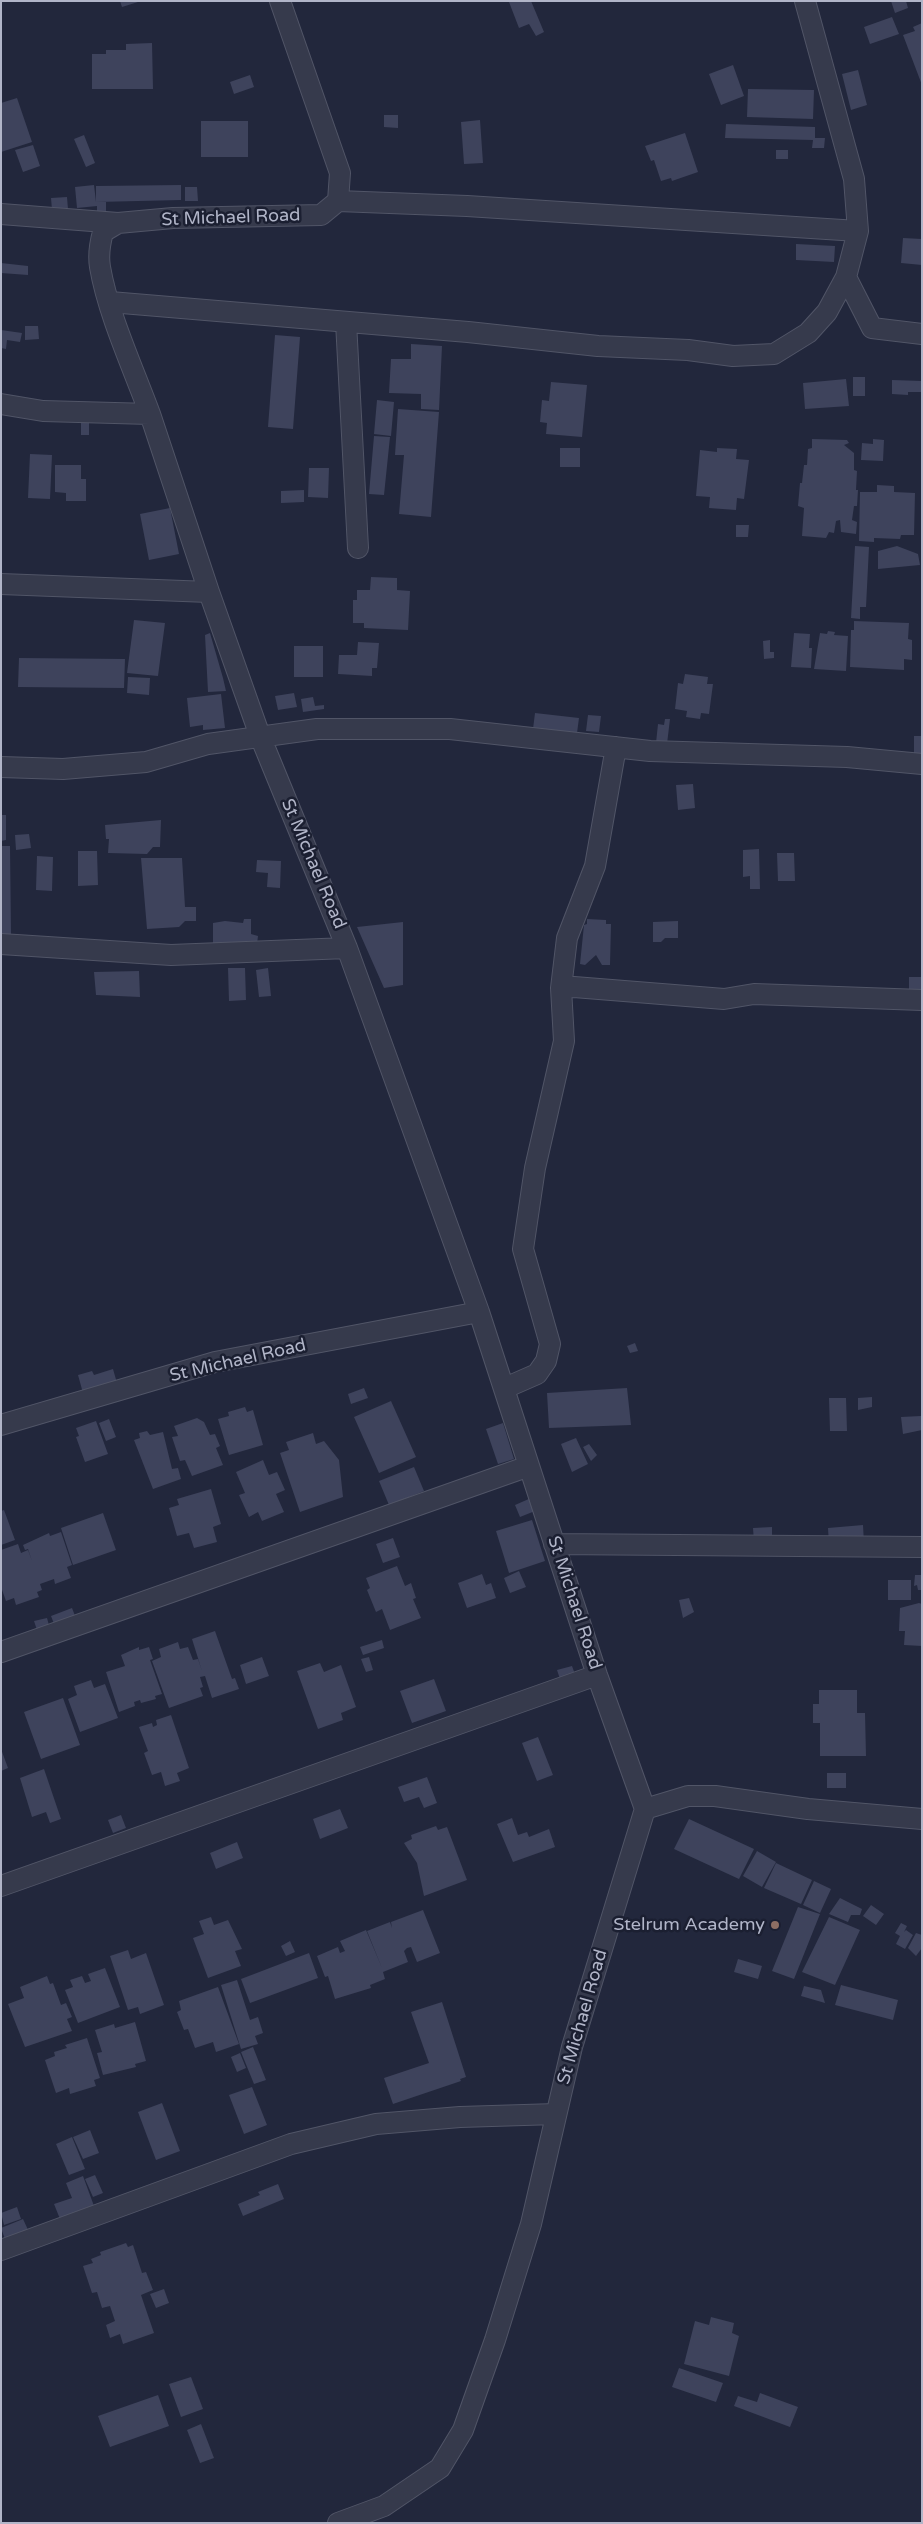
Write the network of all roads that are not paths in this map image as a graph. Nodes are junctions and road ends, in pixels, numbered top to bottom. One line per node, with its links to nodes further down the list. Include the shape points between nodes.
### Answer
1 (280, 1): 3 (street, via 340,173)
2 (805, 1): 6 (street, via 854,178)
3 (338, 201): 5 (street, St Michael Road, via 321,215 173,218); 6 (street)
4 (1, 214): 5 (street)
5 (118, 223): 8 (street, St Michael Road, via 103,232 100,246 100,265)
6 (858, 231): 7 (street)
7 (846, 277): 9 (street, via 827,312 808,334 774,354 732,356 688,350 598,346); 10 (street, via 872,328)
8 (110, 302): 9 (street); 12 (street, St Michael Road)
9 (346, 322): 13 (street)
10 (922, 334)
11 (1, 404): 12 (street, via 43,411)
12 (150, 414): 15 (street, St Michael Road)
13 (358, 548)
14 (1, 584): 15 (street)
15 (209, 592): 16 (street, St Michael Road)
16 (260, 736): 17 (street, via 317,729 450,729); 19 (street, via 208,744 146,762 63,769); 21 (street, St Michael Road)
17 (616, 747): 18 (street, via 650,751 847,757); 22 (street, via 595,866 567,938)
18 (922, 764)
19 (1, 767)
20 (1, 944): 21 (street, via 171,955)
21 (348, 948): 24 (street, St Michael Road)
22 (561, 988): 23 (street, via 724,999 754,994); 25 (street, via 564,1041 534,1168 523,1249 550,1344 546,1361 537,1374)
23 (922, 1000)
24 (480, 1312): 25 (street, St Michael Road); 26 (street, St Michael Road, via 216,1362)
25 (505, 1388): 27 (street, St Michael Road)
26 (1, 1425)
27 (529, 1466): 28 (street, St Michael Road); 30 (street)
28 (554, 1544): 29 (street); 31 (street, St Michael Road)
29 (922, 1547)
30 (1, 1652)
31 (597, 1675): 32 (street, St Michael Road); 34 (street)
32 (645, 1809): 33 (street, via 688,1796 715,1796); 35 (street, St Michael Road, via 572,2047)
33 (922, 1819)
34 (1, 1886)
35 (556, 2114): 36 (street, via 376,2124 291,2144); 37 (street, St Michael Road, via 531,2224 463,2430 440,2468 384,2506)
36 (1, 2250)
37 (338, 2523)

